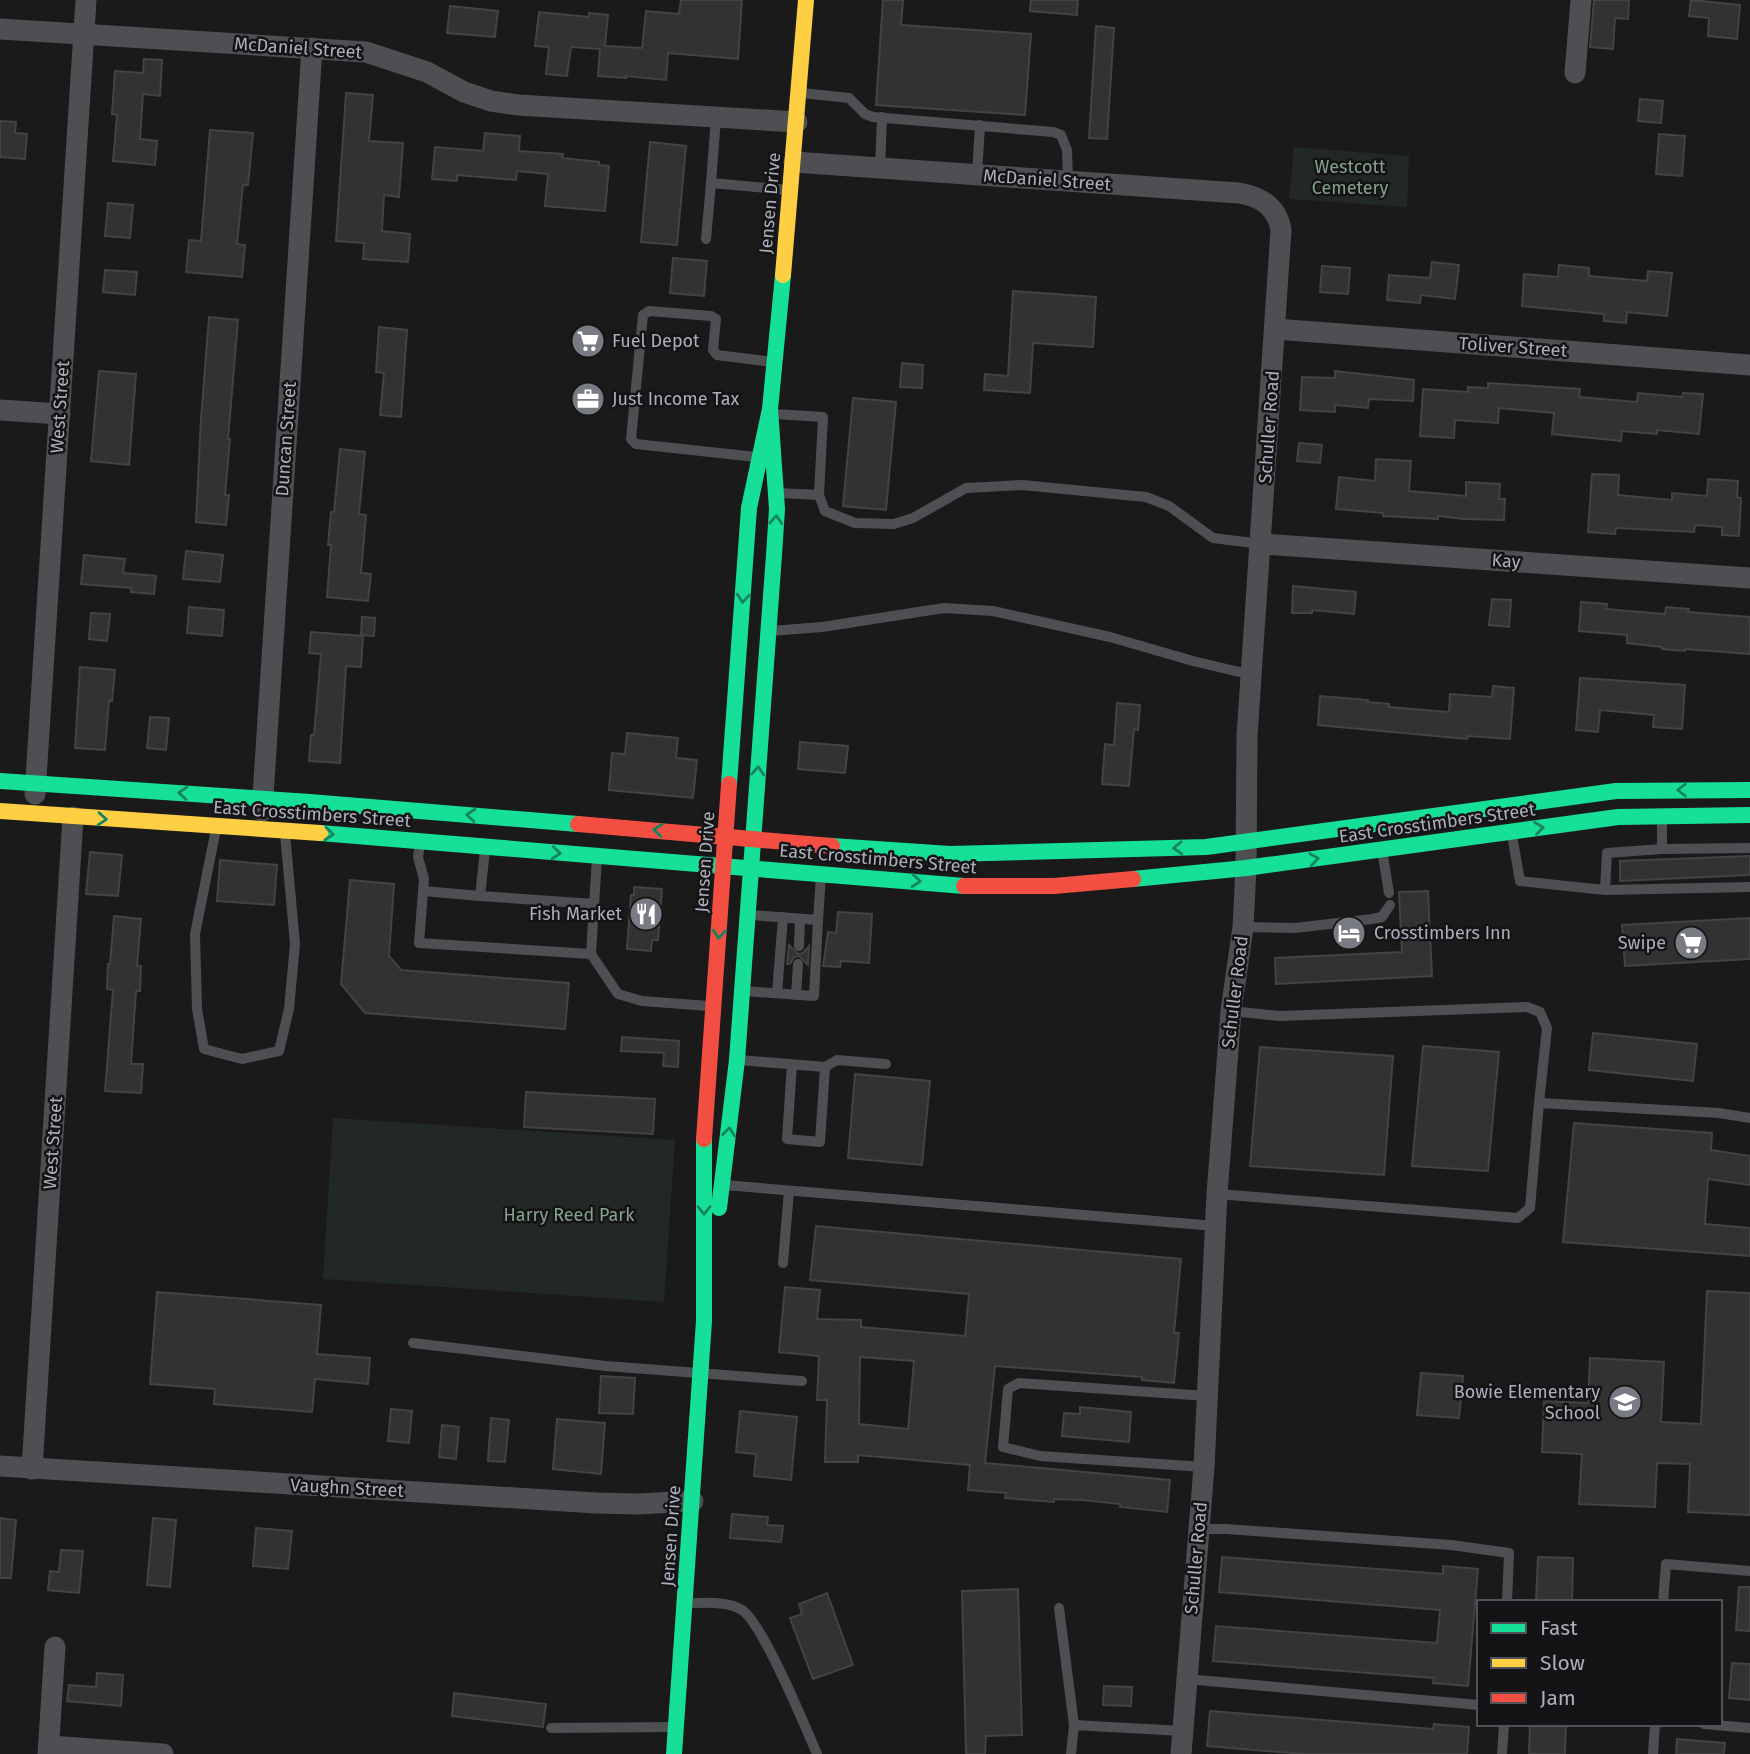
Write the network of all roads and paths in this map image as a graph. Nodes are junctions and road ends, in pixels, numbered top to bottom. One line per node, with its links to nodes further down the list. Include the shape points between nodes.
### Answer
1 (86, 0): 5 (street, West Street)
2 (806, 0): 8 (main road, Jensen Drive)
3 (1581, 0): 7 (street)
4 (0, 29): 5 (street, McDaniel Street)
5 (84, 33): 6 (street, McDaniel Street); 26 (street, West Street)
6 (312, 48): 10 (street, McDaniel Street, via 366,52 427,72 491,101); 39 (street, Duncan Street)
7 (1575, 73)
8 (799, 93): 9 (lane, via 849,98 865,114); 11 (main road, Jensen Drive)
9 (882, 117): 12 (lane); 14 (lane)
10 (716, 118): 11 (street, McDaniel Street); 17 (lane)
11 (797, 122): 13 (main road, Jensen Drive)
12 (980, 125): 15 (lane); 16 (lane, via 1061,135 1067,150)
13 (794, 162): 14 (street, McDaniel Street); 18 (main road, Jensen Drive)
14 (880, 168): 15 (street, McDaniel Street)
15 (977, 175): 16 (street, McDaniel Street)
16 (1068, 181): 19 (street, McDaniel Street, via 1256,196 1278,216)
17 (711, 183): 18 (lane); 20 (lane)
18 (791, 190): 22 (main road, Jensen Drive)
19 (1281, 230): 21 (street, Schuller Road)
20 (706, 239)
21 (1275, 330): 23 (street, Toliver Street); 30 (street, Schuller Road)
22 (775, 362): 25 (main road, Jensen Drive); 27 (lane, via 717,355 713,350 716,319 711,316 649,311 643,315 631,439 636,444)
23 (1750, 365)
24 (0, 410): 26 (street)
25 (770, 412): 27 (main road, Jensen Drive); 28 (main road, Jensen Drive); 29 (lane, via 823,417)
26 (60, 414): 37 (street, West Street)
27 (759, 457): 31 (main road, Jensen Drive)
28 (776, 493): 29 (lane); 32 (main road, Jensen Drive, one-way to 28)
29 (819, 495): 30 (lane, via 825,511 855,523 894,524 966,488 1022,485 1146,497 1169,506 1213,538)
30 (1262, 544): 33 (street, Kay); 35 (street, Schuller Road)
31 (746, 552): 32 (main road); 51 (main road, Jensen Drive, one-way to 51)
32 (774, 555): 34 (main road, Jensen Drive)
33 (1750, 578)
34 (768, 631): 35 (lane, via 944,608 993,611); 52 (main road, Jensen Drive, one-way to 34)
35 (1252, 675): 54 (street, Schuller Road)
36 (0, 781): 37 (main road, East Crosstimbers Street)
37 (36, 783): 39 (main road, East Crosstimbers Street, one-way to 37); 43 (street, West Street)
38 (1750, 790): 40 (main road, East Crosstimbers Street, one-way to 40, via 1616,791)
39 (263, 799): 42 (main road, East Crosstimbers Street); 48 (street, Duncan Street)
40 (1506, 806): 50 (main road); 54 (main road, East Crosstimbers Street)
41 (0, 811): 43 (main road, East Crosstimbers Street)
42 (422, 811): 51 (main road, East Crosstimbers Street, one-way to 42); 53 (main road)
43 (34, 814): 46 (main road, East Crosstimbers Street)
44 (1662, 815): 45 (main road, East Crosstimbers Street); 50 (main road, East Crosstimbers Street, one-way to 44); 57 (lane)
45 (1750, 815)
46 (73, 817): 47 (main road, East Crosstimbers Street, one-way to 47); 104 (street, West Street)
47 (216, 826): 48 (main road, East Crosstimbers Street); 49 (lane, via 195,934 197,1009 204,1049 242,1059 279,1051 289,1009 295,944)
48 (261, 829): 49 (main road, East Crosstimbers Street)
49 (285, 830): 53 (main road, East Crosstimbers Street, one-way to 53)
50 (1512, 832): 58 (main road, East Crosstimbers Street); 66 (lane, via 1520,881)
51 (726, 836): 52 (main road, East Crosstimbers Street); 60 (main road, Jensen Drive)
52 (753, 839): 61 (main road, Jensen Drive); 63 (main road, East Crosstimbers Street, via 950,854)
53 (420, 841): 55 (main road, East Crosstimbers Street); 67 (lane)
54 (1246, 842): 62 (street, Schuller Road); 63 (main road, East Crosstimbers Street, one-way to 63)
55 (485, 847): 59 (main road, East Crosstimbers Street, one-way to 59); 69 (lane)
56 (1750, 848): 57 (lane)
57 (1662, 849): 66 (lane, via 1607,853)
58 (1382, 850): 62 (main road, East Crosstimbers Street, one-way to 58); 68 (lane)
59 (597, 856): 60 (main road, East Crosstimbers Street); 70 (lane)
60 (723, 866): 61 (main road, East Crosstimbers Street); 83 (main road, Jensen Drive, one-way to 83)
61 (750, 868): 64 (main road, East Crosstimbers Street); 72 (main road, Jensen Drive)
62 (1246, 868): 63 (main road, East Crosstimbers Street); 76 (street, Schuller Road)
63 (1049, 870): 64 (main road, East Crosstimbers Street, one-way to 63, via 982,887)
64 (821, 873): 75 (lane)
65 (1750, 887): 66 (lane)
66 (1605, 890)
67 (423, 891): 69 (lane); 78 (lane, via 419,943)
68 (1389, 892)
69 (480, 896): 70 (lane)
70 (594, 904): 78 (lane)
71 (1390, 905): 76 (lane, via 1382,917 1372,919 1295,928)
72 (747, 915): 73 (lane); 80 (main road, Jensen Drive)
73 (783, 917): 74 (lane); 81 (lane)
74 (800, 919): 75 (lane); 77 (lane)
75 (818, 920): 82 (lane, via 814,996)
76 (1243, 927): 84 (street, Schuller Road)
77 (799, 946)
78 (590, 954): 83 (lane, via 618,994 642,1001)
79 (798, 964): 82 (lane)
80 (741, 991): 81 (lane); 85 (main road, Jensen Drive)
81 (778, 993): 82 (lane)
82 (796, 995)
83 (714, 1007): 91 (main road, Jensen Drive)
84 (1231, 1011): 89 (lane, via 1280,1016 1527,1007 1540,1012 1547,1028); 94 (street, Schuller Road)
85 (737, 1060): 86 (lane); 92 (main road, Jensen Drive, one-way to 85)
86 (792, 1064): 88 (lane); 88 (lane, via 787,1139 820,1142)
87 (886, 1065): 88 (lane, via 837,1060)
88 (825, 1067)
89 (1539, 1103): 90 (lane); 94 (lane, via 1530,1208 1518,1218)
90 (1750, 1118)
91 (704, 1182): 92 (lane); 97 (main road, Jensen Drive, one-way to 97)
92 (723, 1185): 93 (lane); 97 (main road, Jensen Drive)
93 (789, 1191): 95 (lane); 96 (lane)
94 (1217, 1194): 95 (street, Schuller Road)
95 (1215, 1226): 101 (street, Schuller Road)
96 (783, 1264)
97 (704, 1321): 99 (main road, Jensen Drive)
98 (412, 1343): 99 (lane, via 606,1366)
99 (701, 1372): 100 (lane); 105 (main road, Jensen Drive)
100 (802, 1381)
101 (1207, 1396): 103 (street, Schuller Road); 103 (lane, via 1019,1383 1007,1389 1003,1447 1040,1456)
102 (0, 1466): 104 (street, Vaughn Street)
103 (1204, 1467): 106 (street, Schuller Road)
104 (32, 1469): 105 (street, Vaughn Street, via 596,1503)
105 (694, 1501): 110 (main road, Jensen Drive)
106 (1198, 1529): 108 (lane, via 1509,1553); 113 (street, Schuller Road)
107 (1750, 1571): 109 (lane, via 1666,1564)
108 (1507, 1600)
109 (1663, 1600)
110 (686, 1602): 119 (main road, Jensen Drive); 126 (lane, via 742,1610 758,1627)
111 (1059, 1608): 115 (lane)
112 (55, 1647): 123 (street)
113 (1186, 1679): 114 (lane); 122 (street, Schuller Road)
114 (1477, 1705)
115 (1074, 1725): 122 (lane); 127 (lane)
116 (1504, 1726): 129 (lane)
117 (1655, 1726): 130 (lane)
118 (1722, 1726): 121 (lane)
119 (676, 1727): 120 (lane); 125 (main road, Jensen Drive)
120 (551, 1728)
121 (1750, 1728)
122 (1182, 1731): 128 (street, Schuller Road)
123 (48, 1750): 124 (street)
124 (163, 1754)
125 (674, 1754)
126 (817, 1754)
127 (1071, 1754)
128 (1181, 1754)
129 (1502, 1754)
130 (1653, 1754)

